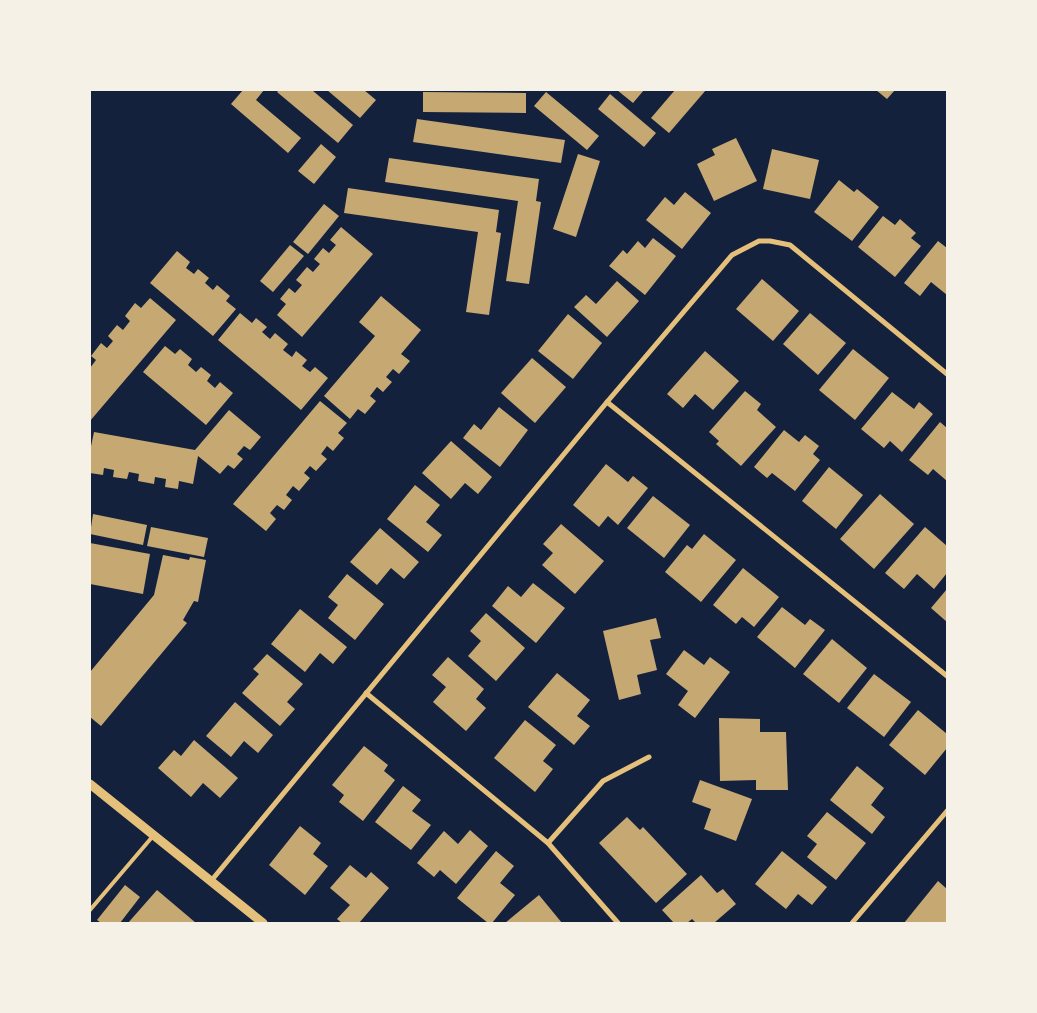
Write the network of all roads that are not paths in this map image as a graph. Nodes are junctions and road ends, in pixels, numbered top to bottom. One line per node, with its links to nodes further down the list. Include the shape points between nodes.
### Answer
1 (947, 374): 2 (street, via 790,245 759,241 732,255)
2 (608, 402): 3 (street); 4 (street)
3 (947, 676)
4 (366, 693): 9 (street); 10 (street)
5 (650, 757): 9 (street, via 603,781)
6 (90, 784): 8 (street)
7 (947, 811): 14 (street)
8 (154, 835): 10 (street); 11 (lane)
9 (548, 842): 13 (street)
10 (211, 881): 12 (street)
11 (90, 910)
12 (263, 923)
13 (618, 923)
14 (852, 923)

